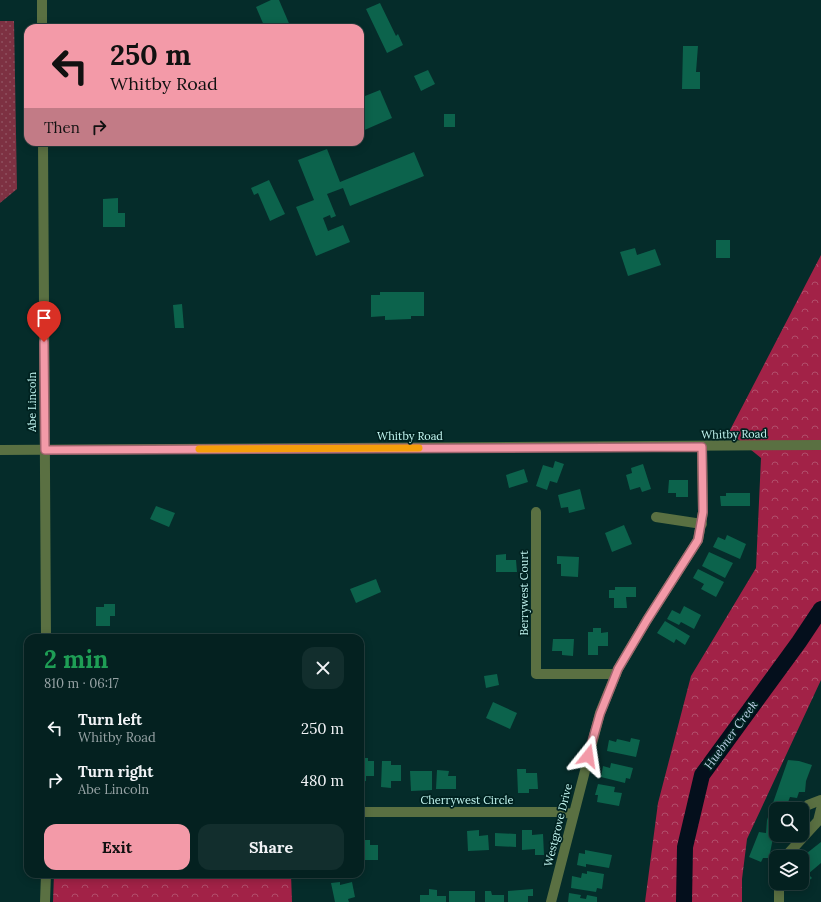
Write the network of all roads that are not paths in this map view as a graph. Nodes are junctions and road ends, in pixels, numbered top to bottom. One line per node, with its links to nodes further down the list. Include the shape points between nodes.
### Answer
1 (42, 0): 2 (street)
2 (42, 24)
3 (43, 146): 7 (street, Abe Lincoln)
4 (821, 445): 5 (street, Whitby Road)
5 (702, 447): 7 (street, Whitby Road); 10 (street, Westgrove Drive)
6 (0, 450): 7 (street, Whitby Road)
7 (45, 450): 11 (street, Abe Lincoln)
8 (536, 512): 12 (street, Berrywest Court, via 536,674)
9 (656, 518): 10 (street)
10 (702, 524): 12 (street, Westgrove Drive, via 698,540)
11 (46, 634)
12 (616, 674): 17 (street, Westgrove Drive, via 600,714)
13 (821, 800): 14 (street)
14 (809, 805)
15 (821, 809): 18 (street, via 818,821)
16 (364, 812): 17 (street, Cherrywest Circle)
17 (573, 814): 22 (street, Westgrove Drive)
18 (809, 826)
19 (46, 878): 21 (street)
20 (779, 890): 23 (street)
21 (45, 902)
22 (551, 902)
23 (779, 902)

